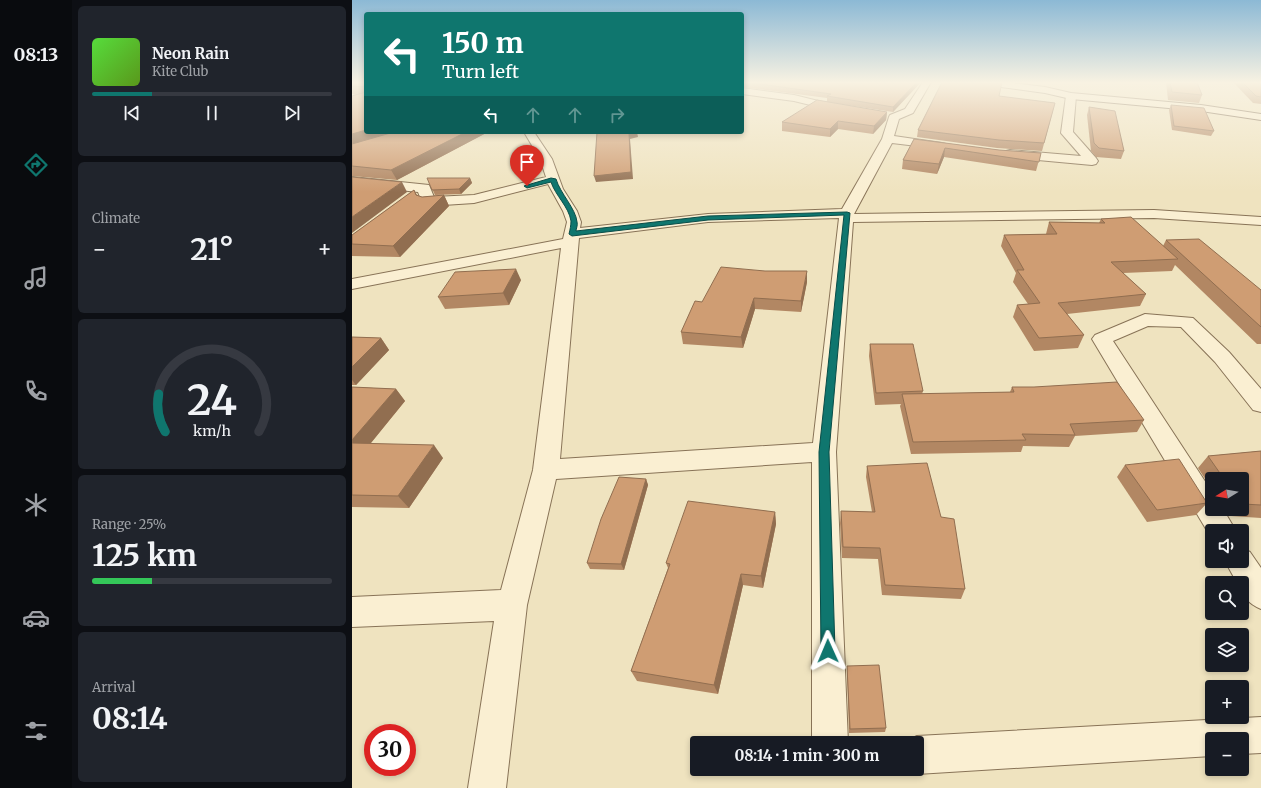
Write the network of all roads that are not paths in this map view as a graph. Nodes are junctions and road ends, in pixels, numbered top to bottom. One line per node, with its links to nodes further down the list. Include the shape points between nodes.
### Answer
1 (890, 119): 4 (street)
2 (1068, 119): 6 (street, via 1066,133 1092,161)
3 (530, 134): 7 (street, via 546,159)
4 (888, 139): 5 (street); 11 (street)
5 (950, 147)
6 (997, 152)
7 (553, 179): 9 (street, via 474,199 428,202); 13 (street, via 574,222)
8 (352, 181): 9 (street)
9 (424, 188): 10 (street)
10 (406, 202)
11 (846, 216): 12 (street, via 1154,214); 13 (street, via 708,218); 17 (street)
12 (1261, 221)
13 (571, 238): 14 (street); 18 (street)
14 (352, 284)
15 (1254, 386): 16 (street); 19 (street, via 1186,322 1145,320 1102,339)
16 (1261, 404)
17 (824, 452): 18 (street); 25 (street)
18 (546, 470): 22 (street)
19 (1218, 524)
20 (1244, 568): 21 (street)
21 (1261, 594)
22 (512, 605): 23 (street); 27 (street)
23 (352, 612)
24 (1261, 735): 26 (street)
25 (830, 736)
26 (924, 755)
27 (487, 788)

